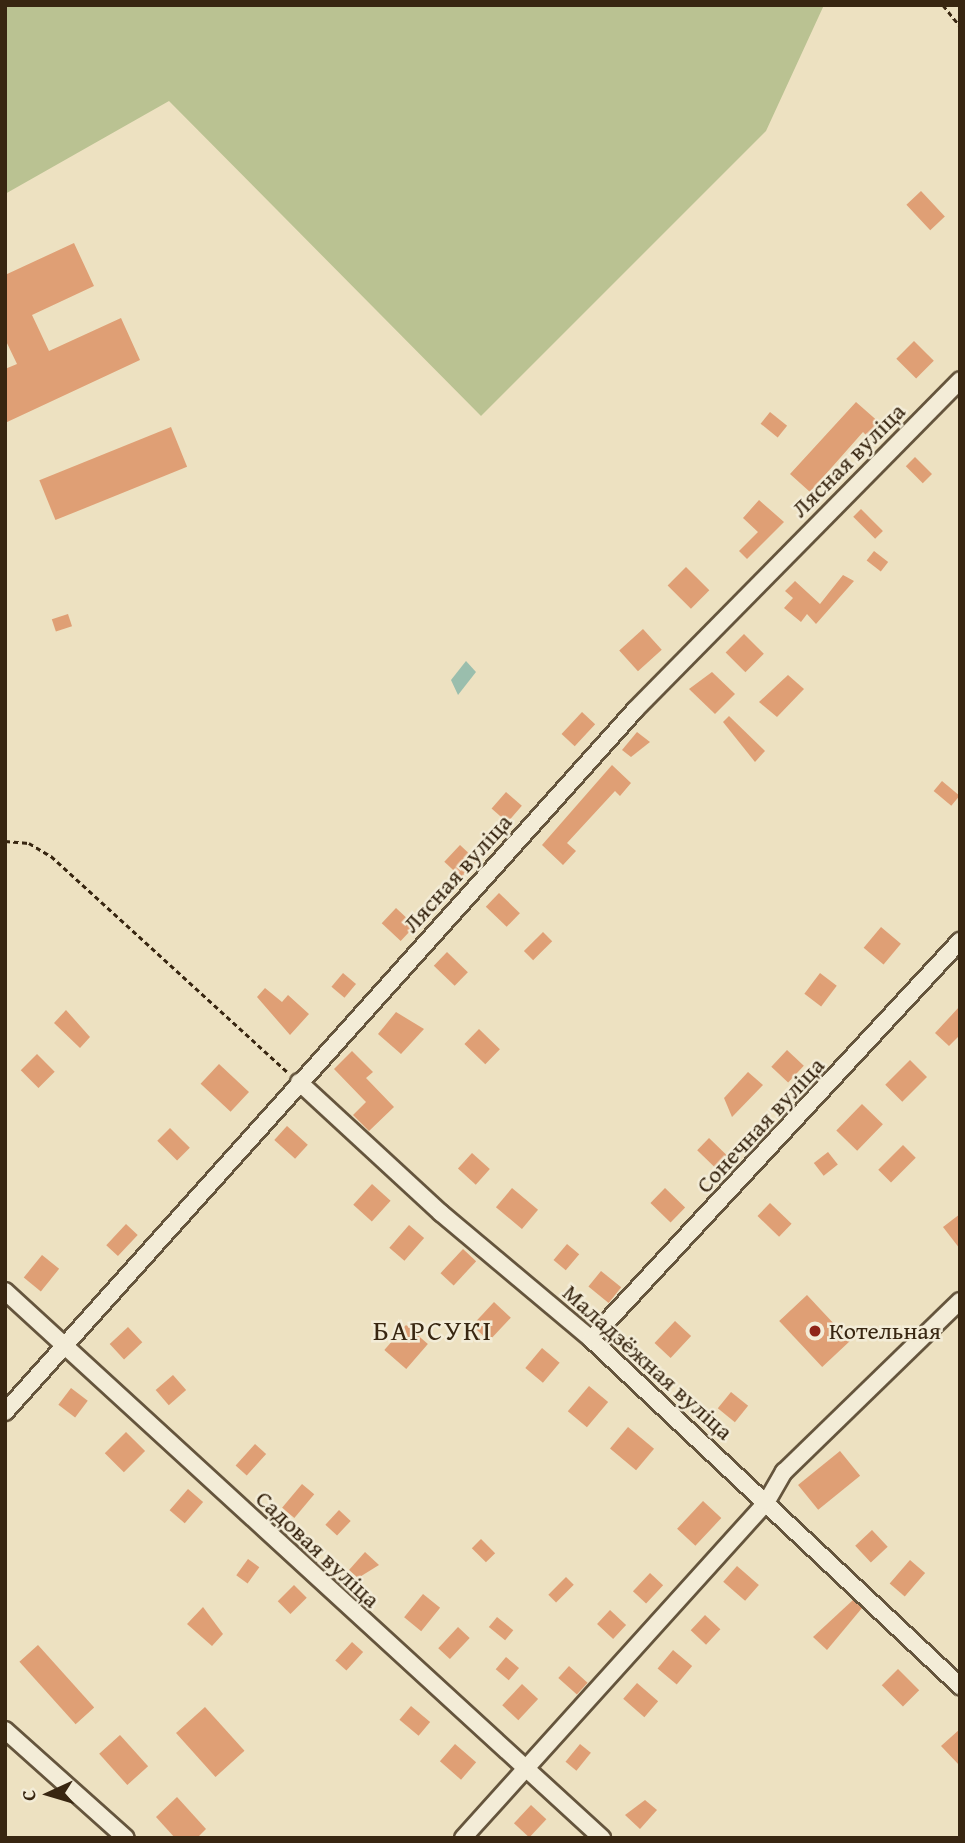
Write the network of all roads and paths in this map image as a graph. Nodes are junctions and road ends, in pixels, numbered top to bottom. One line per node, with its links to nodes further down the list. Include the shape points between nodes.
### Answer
1 (943, 5): 2 (path)
2 (960, 26)
3 (960, 380): 6 (street, Лясная вуліца, via 635,710)
4 (5, 841): 6 (path, via 29,843 51,856)
5 (960, 941): 9 (street, Сонечная вуліца)
6 (299, 1082): 9 (street, Маладзёжная вуліца, via 441,1213); 10 (street, Лясная вуліца)
7 (5, 1291): 10 (street, Садовая вуліца)
8 (960, 1301): 12 (street, via 784,1472)
9 (591, 1339): 12 (street, Маладзёжная вуліца)
10 (64, 1345): 11 (street, Лясная вуліца); 15 (street, Садовая вуліца)
11 (5, 1412)
12 (767, 1501): 13 (street, Маладзёжная вуліца); 15 (street)
13 (960, 1686)
14 (5, 1730): 16 (street)
15 (525, 1770): 17 (street); 18 (street, Садовая вуліца)
16 (126, 1838)
17 (463, 1838)
18 (602, 1838)

